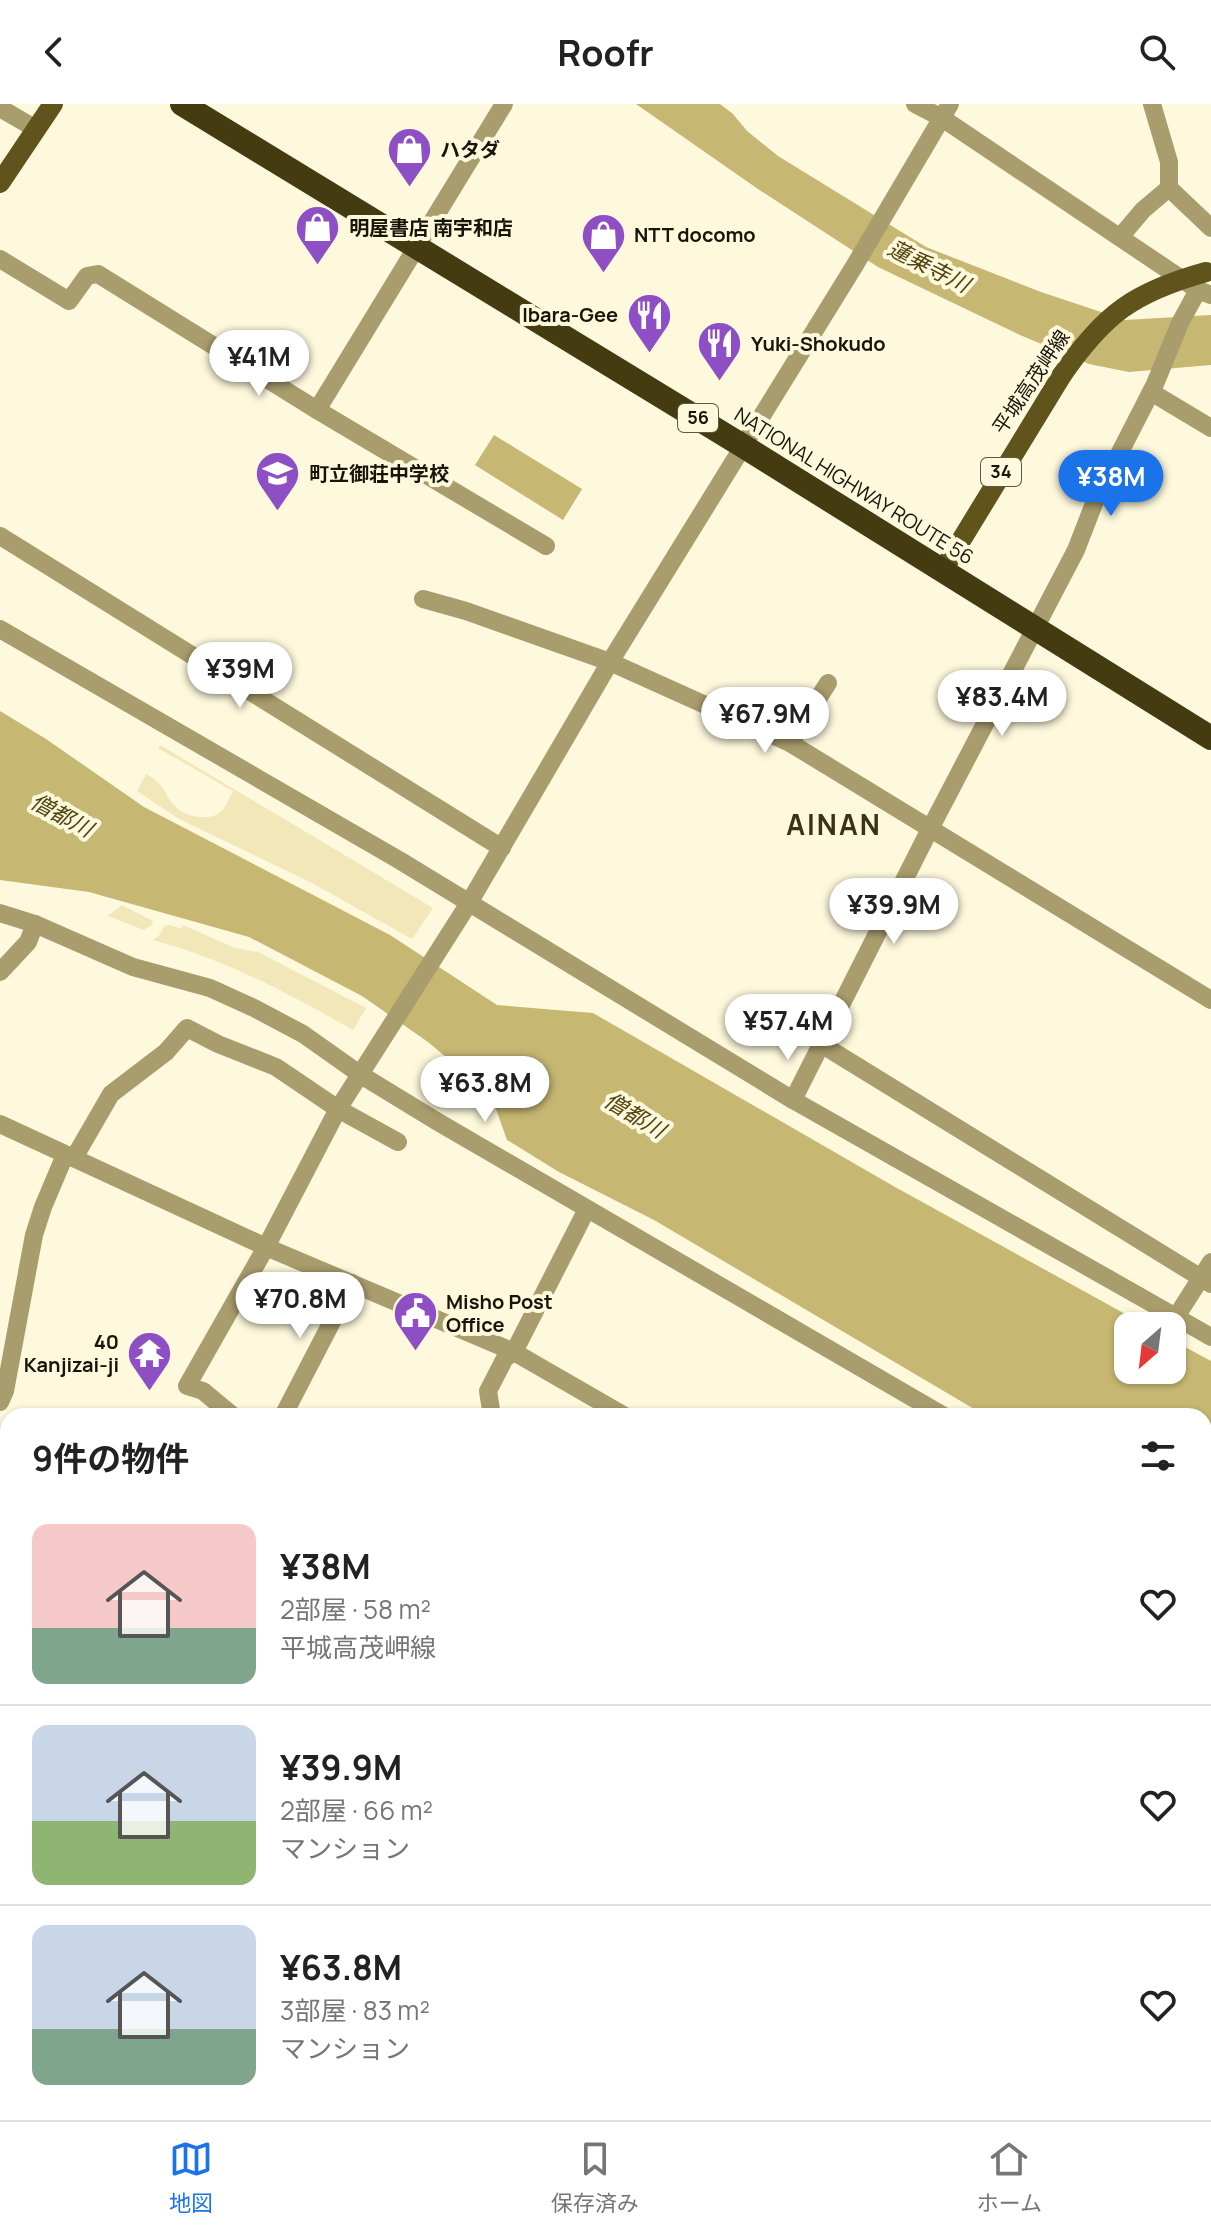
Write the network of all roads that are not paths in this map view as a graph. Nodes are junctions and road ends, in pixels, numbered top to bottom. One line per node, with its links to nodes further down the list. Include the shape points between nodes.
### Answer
1 (53, 104): 8 (main road)
2 (182, 104): 13 (highway, NATIONAL HIGHWAY ROUTE 56 / 56)
3 (504, 104): 13 (street)
4 (915, 104): 7 (street)
5 (1152, 104): 10 (street, via 1169,162)
6 (0, 108): 8 (street)
7 (946, 111): 12 (street); 19 (street)
8 (36, 129): 9 (main road)
9 (0, 183)
10 (1169, 188): 11 (street); 12 (street)
11 (1211, 228)
12 (1121, 236): 15 (street)
13 (418, 248): 17 (street); 19 (highway, NATIONAL HIGHWAY ROUTE 56 / 56)
14 (0, 259): 17 (street, via 69,301 87,276 98,274)
15 (1206, 282): 16 (street, via 1180,323); 22 (main road, 平城高茂岬線 / 34, bridge, via 1165,283 1105,320 1062,375)
16 (1153, 388): 18 (street); 24 (street)
17 (317, 410): 21 (street)
18 (1211, 428)
19 (743, 446): 22 (highway, NATIONAL HIGHWAY ROUTE 56 / 56); 26 (street)
20 (0, 536): 31 (street)
21 (546, 546)
22 (943, 570): 24 (highway, NATIONAL HIGHWAY ROUTE 56 / 56)
23 (423, 599): 26 (street)
24 (1037, 627): 28 (highway, NATIONAL HIGHWAY ROUTE 56 / 56); 30 (street)
25 (0, 629): 32 (street, via 385,852)
26 (610, 662): 29 (street); 31 (street)
27 (828, 683): 29 (street)
28 (1211, 738)
29 (790, 743): 30 (street)
30 (930, 829): 36 (street); 37 (street)
31 (502, 848): 32 (street)
32 (467, 906): 38 (street); 39 (street)
33 (0, 913): 34 (street)
34 (35, 924): 35 (street, via 28,942); 38 (street, via 133,967 221,993)
35 (0, 972)
36 (1211, 1000)
37 (821, 1044): 39 (street); 47 (street)
38 (364, 1071): 40 (street); 44 (street)
39 (793, 1100): 49 (street)
40 (338, 1109): 42 (street); 43 (street, via 276,1067 187,1028 166,1052 111,1094); 45 (street)
41 (0, 1124): 43 (street)
42 (398, 1142)
43 (70, 1156): 45 (street); 54 (street, via 34,1235)
44 (587, 1209): 53 (street); 60 (street)
45 (266, 1247): 48 (street); 56 (street, via 187,1386)
46 (1211, 1262): 47 (street)
47 (1206, 1281): 50 (street)
48 (352, 1283): 53 (street); 57 (street)
49 (1167, 1312)
50 (1180, 1312)
51 (1186, 1323): 52 (street)
52 (1211, 1337)
53 (514, 1352): 58 (street, via 505,1358 488,1391); 59 (street)
54 (4, 1373): 55 (street)
55 (0, 1402)
56 (223, 1408)
57 (287, 1408)
58 (491, 1408)
59 (611, 1408)
60 (930, 1408)

